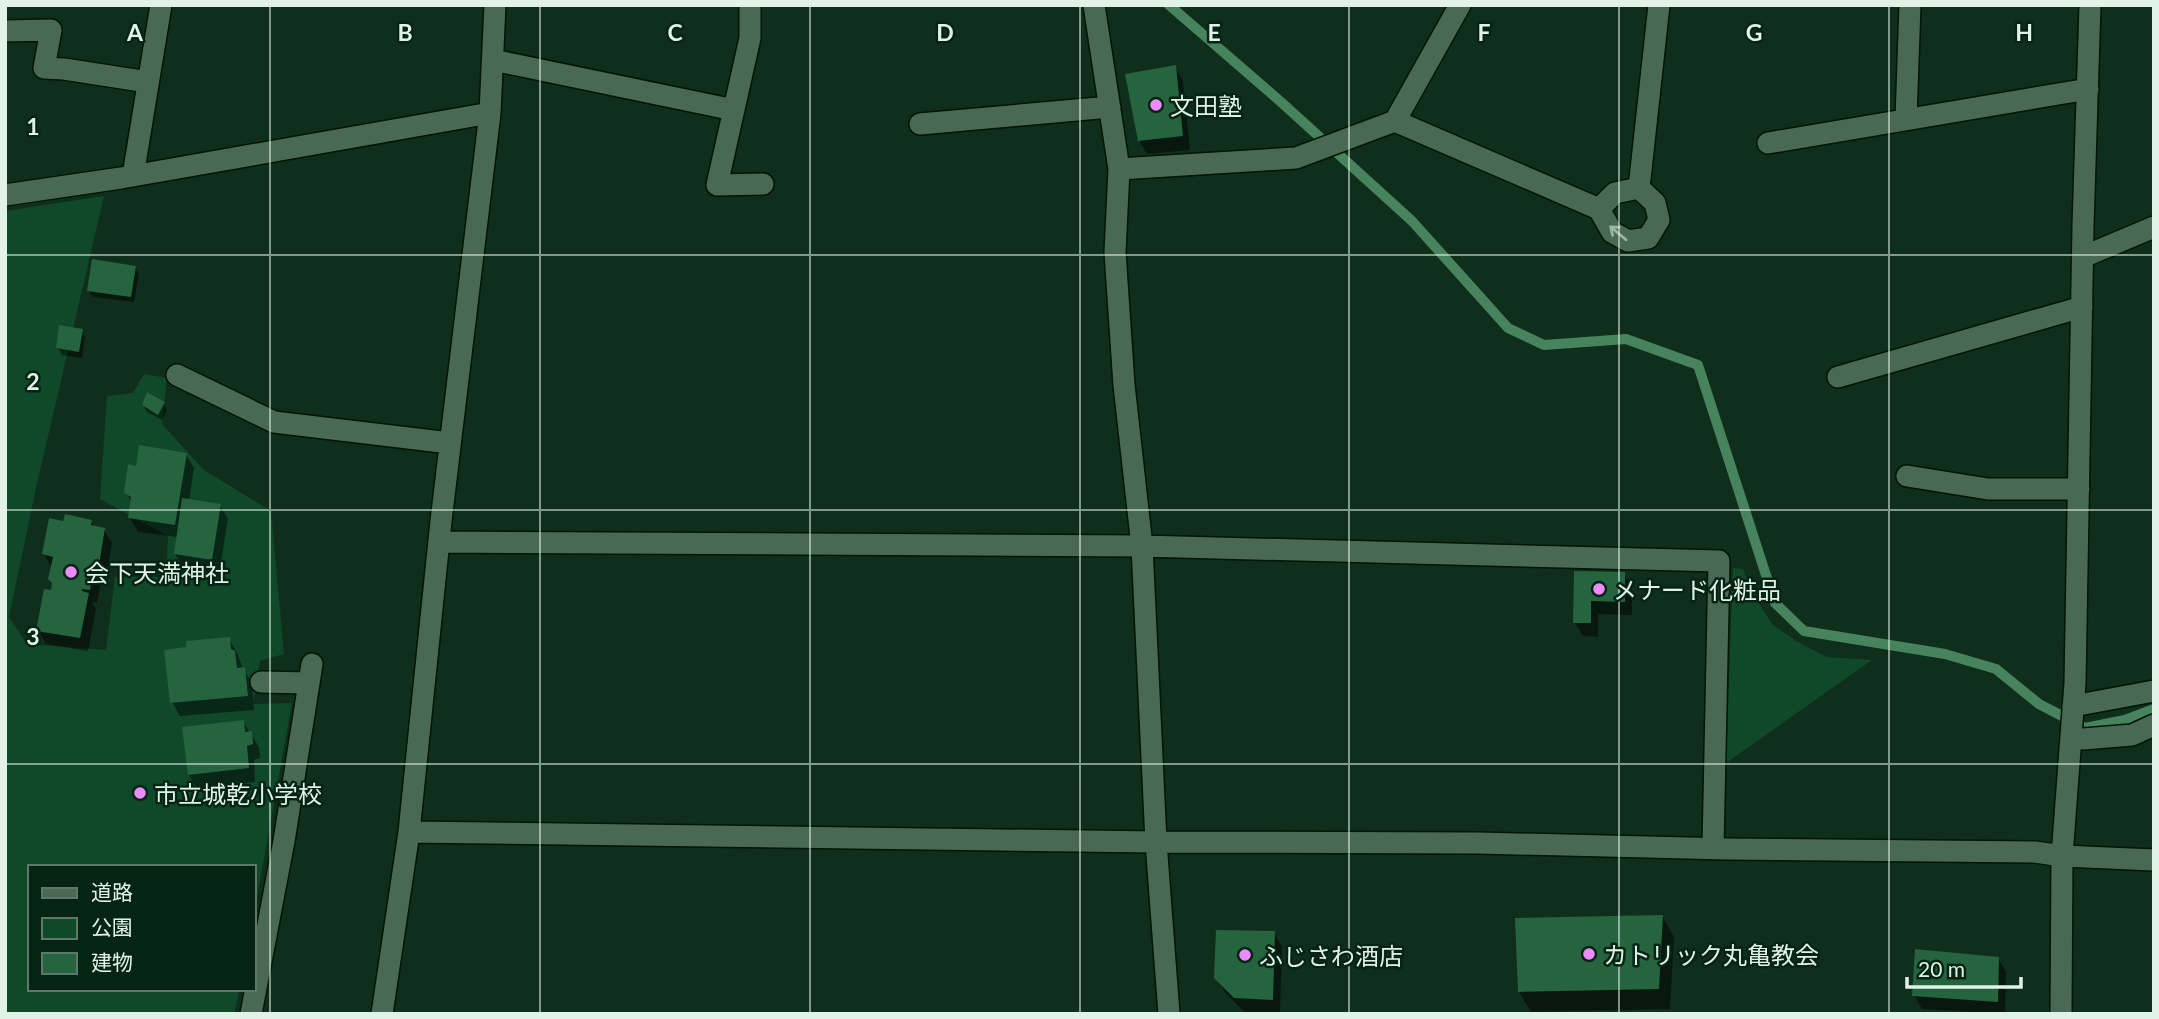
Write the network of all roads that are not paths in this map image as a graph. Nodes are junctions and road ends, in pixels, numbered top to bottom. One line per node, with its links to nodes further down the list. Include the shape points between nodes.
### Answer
1 (161, 5): 11 (street)
2 (495, 5): 10 (street)
3 (750, 5): 14 (street, via 750,38)
4 (1094, 5): 13 (street)
5 (1460, 5): 17 (street)
6 (1659, 5): 23 (street)
7 (1910, 5): 16 (street)
8 (2090, 5): 12 (street)
9 (5, 31): 11 (street, via 51,30 44,68)
10 (493, 60): 14 (street); 15 (street)
11 (148, 82): 21 (street)
12 (2088, 89): 16 (street); 27 (street)
13 (1110, 107): 18 (street); 20 (street)
14 (734, 110): 22 (street, via 717,185)
15 (490, 113): 21 (street); 31 (street)
16 (1906, 120): 19 (street)
17 (1395, 121): 20 (street, via 1296,158); 25 (street)
18 (919, 124)
19 (1768, 143)
20 (1119, 169): 35 (street, via 1115,252)
21 (132, 176): 24 (street)
22 (763, 184)
23 (1639, 188): 25 (street, via 1615,193); 25 (street, one-way to 25, via 1655,203 1659,220 1648,238 1628,242 1612,232)
24 (5, 195)
25 (1600, 209)
26 (2154, 227): 27 (street)
27 (2083, 257): 28 (street)
28 (2082, 307): 30 (street); 33 (street)
29 (177, 375): 31 (street, via 274,422)
30 (1838, 377)
31 (450, 443): 34 (street)
32 (1907, 476): 33 (street, via 1988,489)
33 (2079, 489): 38 (street)
34 (439, 542): 35 (street); 41 (street)
35 (1142, 546): 42 (street); 43 (street, via 1719,561)
36 (261, 682): 46 (street, via 310,673)
37 (2154, 691): 38 (street)
38 (2073, 706): 40 (street)
39 (2154, 725): 40 (street, via 2132,735)
40 (2071, 737): 44 (street)
41 (409, 832): 42 (street); 49 (street)
42 (1156, 842): 43 (street); 50 (street)
43 (1713, 848): 44 (street)
44 (2062, 856): 45 (street); 51 (street)
45 (2154, 860)
46 (256, 988)
47 (255, 991): 48 (street)
48 (251, 1014)
49 (382, 1014)
50 (1169, 1014)
51 (2061, 1014)

